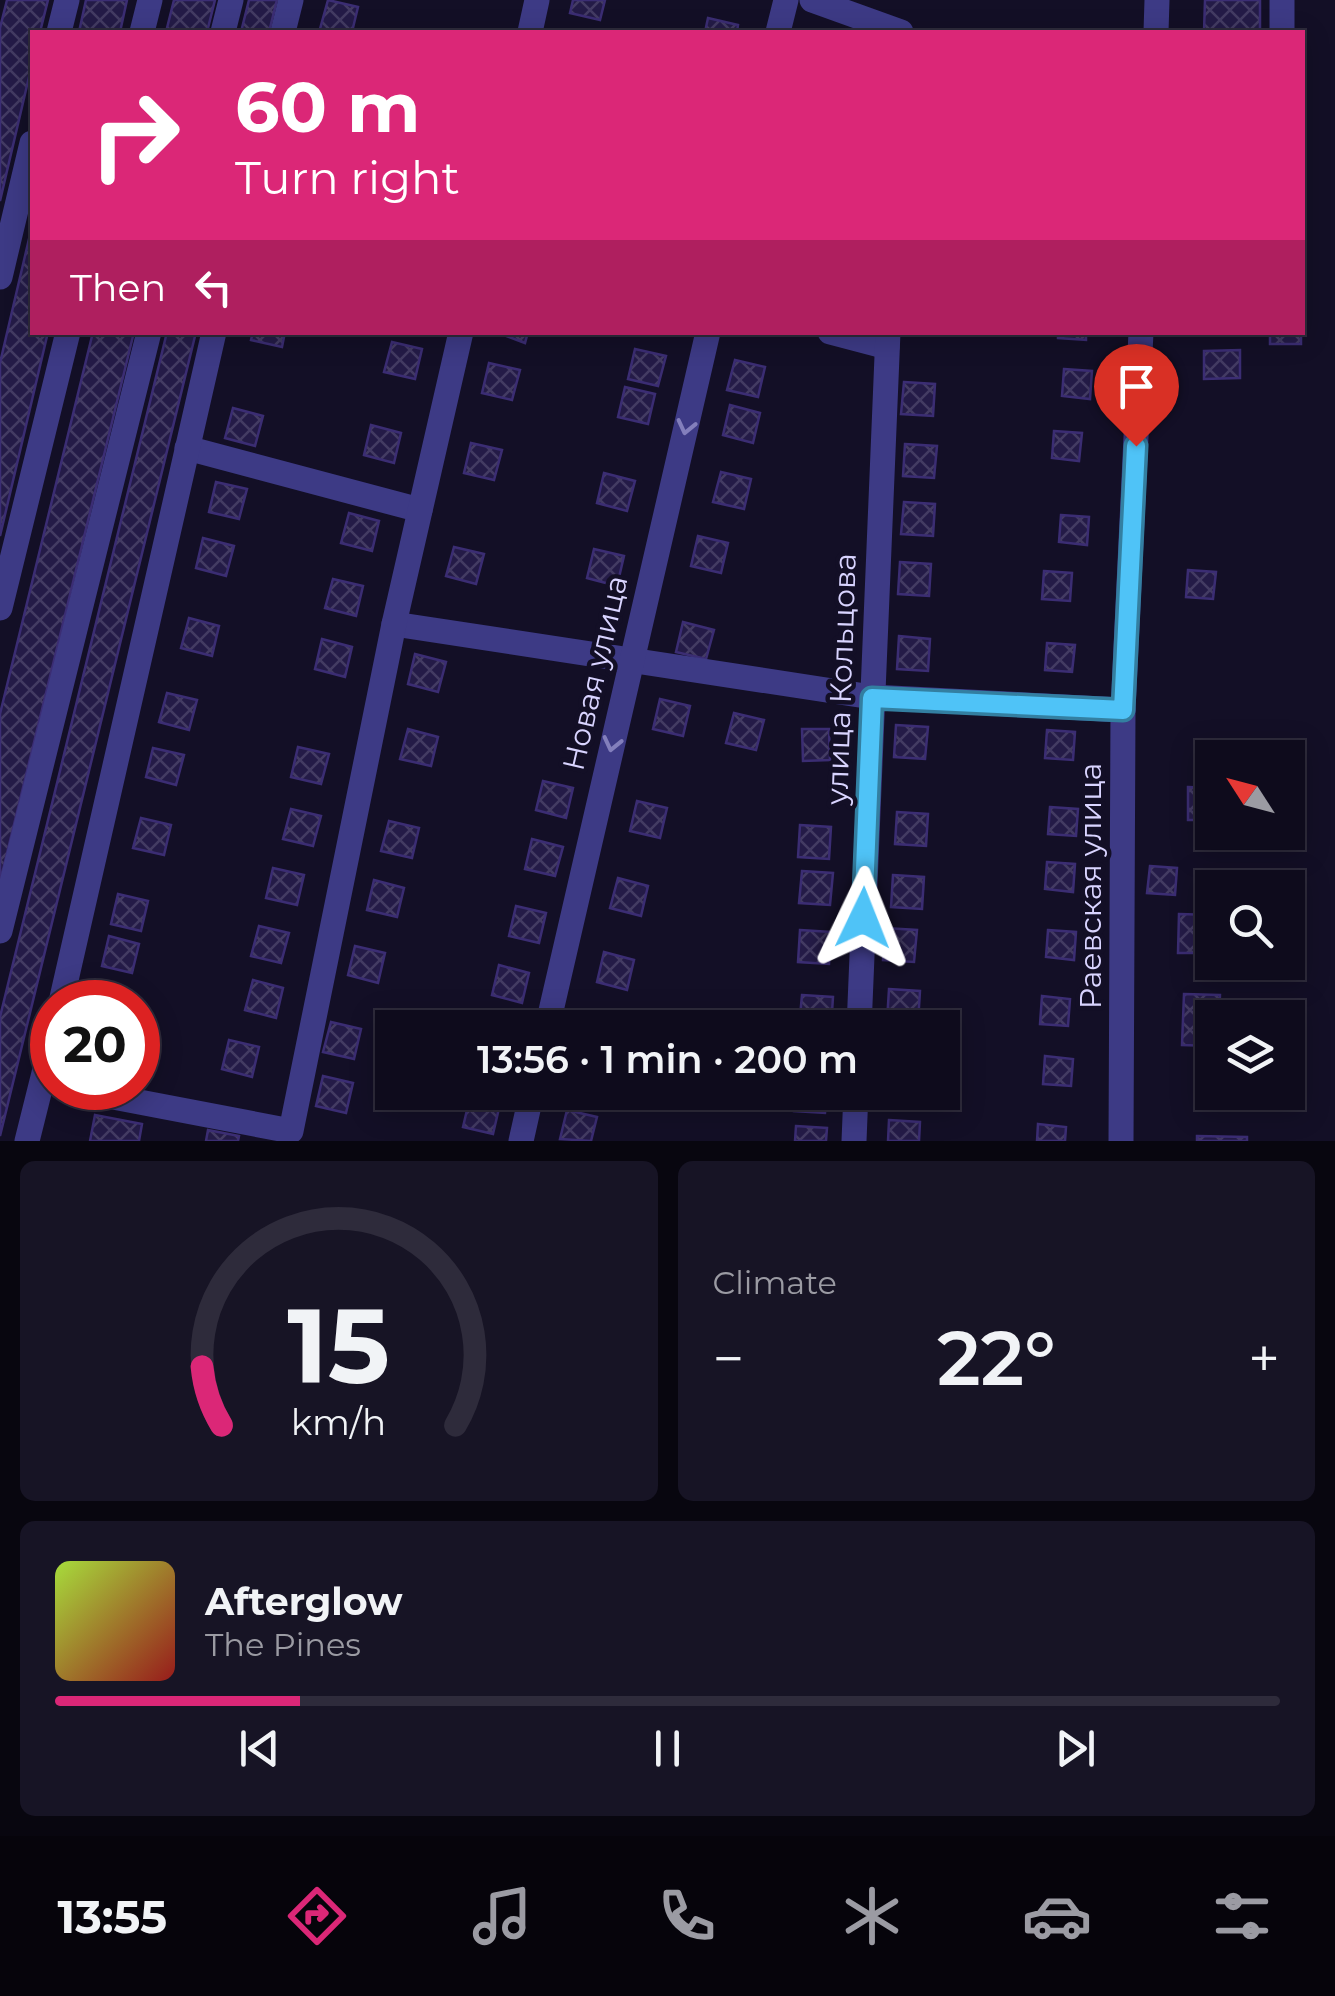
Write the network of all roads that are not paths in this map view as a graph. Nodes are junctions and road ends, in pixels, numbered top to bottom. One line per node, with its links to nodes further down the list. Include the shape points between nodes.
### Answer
1 (67, 0): 10 (street)
2 (150, 0): 11 (street)
3 (231, 0): 12 (street)
4 (291, 0): 13 (street)
5 (537, 0): 14 (street)
6 (786, 0): 15 (street)
7 (812, 0): 16 (street)
8 (1157, 0): 17 (street)
9 (1282, 0): 18 (street)
10 (60, 30)
11 (142, 30)
12 (224, 30)
13 (284, 30)
14 (530, 30)
15 (778, 30)
16 (895, 30)
17 (1156, 30)
18 (1282, 30)
19 (30, 151): 20 (street)
20 (0, 277)
21 (67, 335): 31 (street)
22 (147, 335): 36 (street)
23 (213, 335): 29 (street)
24 (459, 335): 30 (street)
25 (707, 335): 33 (street, Новая улица, one-way to 33)
26 (852, 335): 28 (street)
27 (1141, 335): 35 (street, Раевская улица)
28 (888, 340): 34 (street, улица Кольцова)
29 (187, 448): 30 (street); 37 (street)
30 (420, 510): 32 (street)
31 (0, 608)
32 (394, 624): 33 (street); 40 (street, via 291,1131)
33 (630, 664): 34 (street); 38 (street, Новая улица, one-way to 38)
34 (872, 698): 35 (street); 39 (street, улица Кольцова)
35 (1123, 710): 47 (street, Раевская улица)
36 (0, 931)
37 (66, 980)
38 (551, 1010)
39 (860, 1010)
40 (160, 1106)
41 (42, 1110): 44 (street)
42 (528, 1110): 45 (street)
43 (855, 1110): 46 (street)
44 (27, 1141)
45 (521, 1141)
46 (854, 1141)
47 (1121, 1141)

